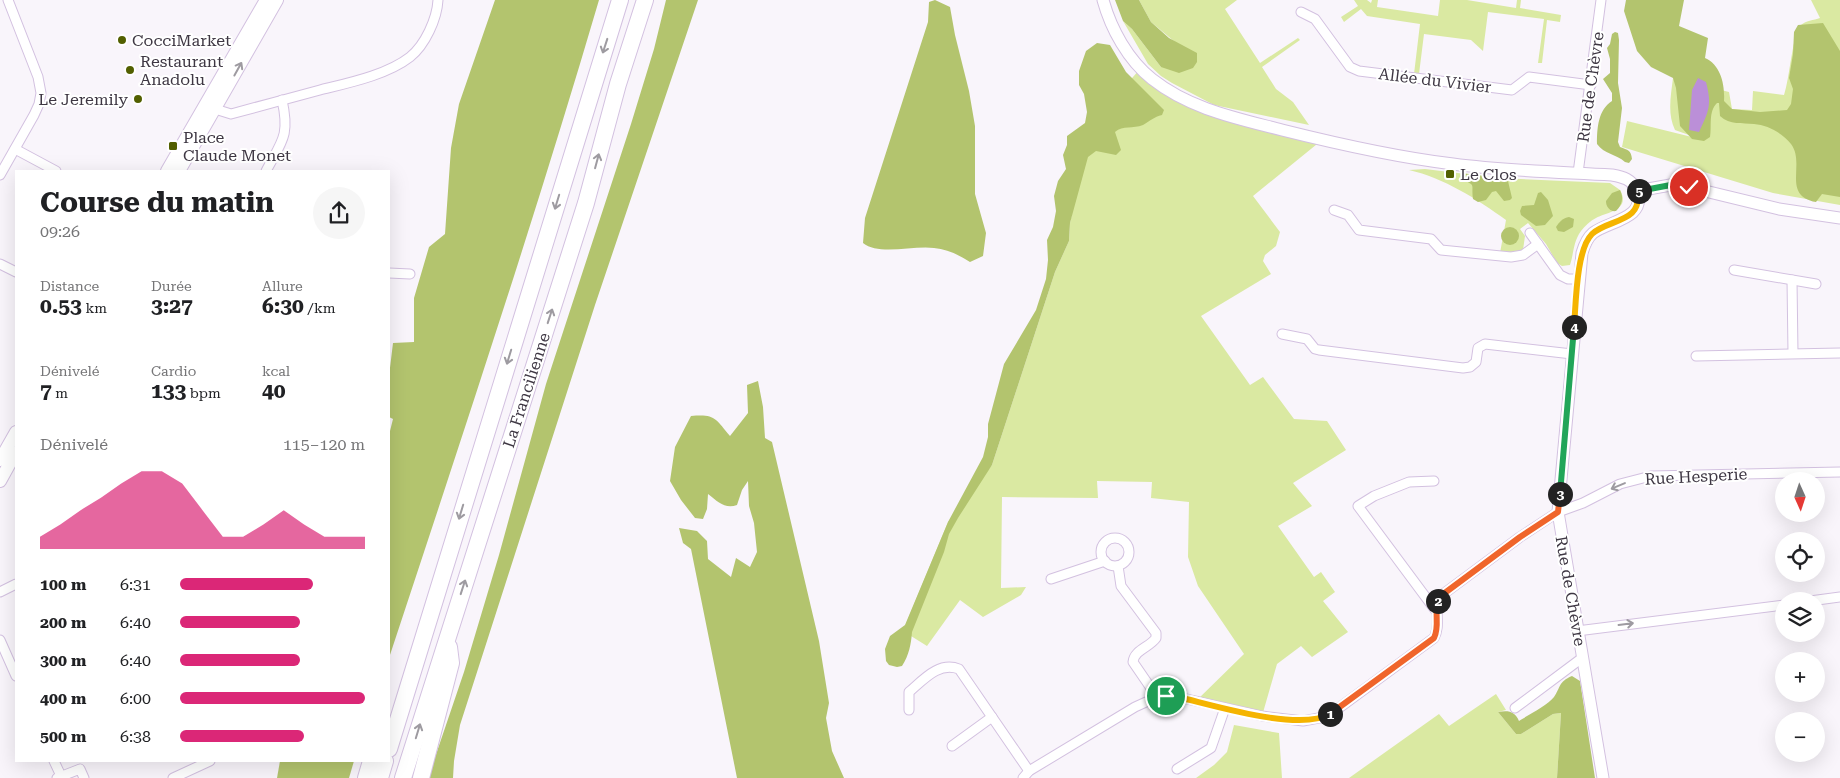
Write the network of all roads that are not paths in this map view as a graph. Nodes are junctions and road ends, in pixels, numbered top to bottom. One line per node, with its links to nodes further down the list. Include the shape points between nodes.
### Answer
1 (8, 0): 13 (street, via 38,77 41,93 40,104)
2 (266, 0): 15 (main road)
3 (277, 0): 12 (main road, one-way to 3)
4 (438, 0): 11 (street, via 426,38 410,57 386,70)
5 (620, 0): 63 (highway, La Francilienne, one-way to 63)
6 (645, 0): 54 (highway, La Francilienne, one-way to 6, via 586,203)
7 (1102, 0): 18 (street, via 1115,30 1140,69 1169,91 1207,110 1405,157 1479,167)
8 (1601, 0): 10 (street, Rue de Chèvre)
9 (1300, 12): 10 (street, Allée du Vivier, via 1315,19 1350,67 1359,72 1512,90 1529,77)
10 (1591, 85): 18 (street, Rue de Chèvre)
11 (282, 100): 12 (street, via 231,114); 17 (street, via 285,135)
12 (215, 109): 16 (main road)
13 (15, 149): 14 (street); 19 (street)
14 (54, 170)
15 (168, 170)
16 (179, 170)
17 (267, 170)
18 (1578, 173): 20 (street, via 1624,177 1633,183)
19 (0, 175)
20 (1637, 191): 22 (street, via 1676,184 1779,210); 30 (street, Rue de Chèvre, via 1638,201 1630,215 1596,231 1587,241)
21 (1334, 210): 24 (street, via 1348,215 1359,230 1431,240 1441,250 1511,258)
22 (1840, 218)
23 (1530, 233): 24 (street)
24 (1538, 244): 30 (street, via 1560,275)
25 (0, 264): 27 (street)
26 (1734, 270): 31 (street)
27 (15, 272)
28 (390, 273): 29 (street)
29 (410, 274)
30 (1579, 280): 36 (street, Rue de Chèvre)
31 (1792, 280): 32 (street); 34 (street)
32 (1816, 284)
33 (1282, 334): 36 (street, via 1308,340 1319,350 1463,368 1476,362 1478,348 1485,344)
34 (1792, 353): 35 (street); 37 (street)
35 (1840, 353)
36 (1572, 354): 43 (street, Rue de Chèvre)
37 (1696, 356)
38 (15, 434): 39 (main road)
39 (5, 454): 41 (main road)
40 (1840, 472): 43 (street, Rue Hesperie, one-way to 43, via 1651,476 1620,484)
41 (0, 481)
42 (1434, 481): 52 (street, via 1409,482 1358,506)
43 (1558, 512): 52 (street, Rue Hesperie, via 1442,595); 53 (street, Rue de Chèvre)
44 (1104, 561): 45 (street); 45 (street, via 1103,545 1119,539 1126,544 1128,552 1125,561); 46 (street)
45 (1118, 566): 58 (street, via 1121,586 1156,633 1154,642 1136,655 1134,662)
46 (1051, 579)
47 (15, 584): 48 (street)
48 (0, 592)
49 (1840, 597): 50 (street)
50 (1825, 599)
51 (1775, 606): 53 (street, one-way to 51)
52 (1436, 611): 59 (street, via 1437,634 1429,644 1324,717 1291,720)
53 (1577, 631): 56 (street, Rue de Chèvre)
54 (448, 634): 77 (highway, La Francilienne, one-way to 54); 78 (highway, via 451,663)
55 (0, 640): 57 (street)
56 (1582, 658): 60 (street); 79 (street, Rue de Chèvre)
57 (15, 674)
58 (1157, 697): 59 (street, via 1178,697); 71 (street, via 1135,707)
59 (1225, 708): 70 (street, via 1212,748)
60 (1515, 708)
61 (909, 710): 62 (street, via 909,692 938,669 950,667 959,670)
62 (992, 717): 65 (street); 71 (street)
63 (392, 729): 64 (highway, La Francilienne)
64 (390, 742)
65 (952, 746)
66 (54, 762): 72 (street)
67 (208, 762): 74 (street)
68 (371, 762): 75 (highway)
69 (385, 762): 76 (highway)
70 (1178, 769)
71 (1026, 774)
72 (60, 777): 73 (street, via 80,769)
73 (84, 778)
74 (173, 778)
75 (366, 778)
76 (380, 778)
77 (403, 778)
78 (421, 778)
79 (1603, 778)

